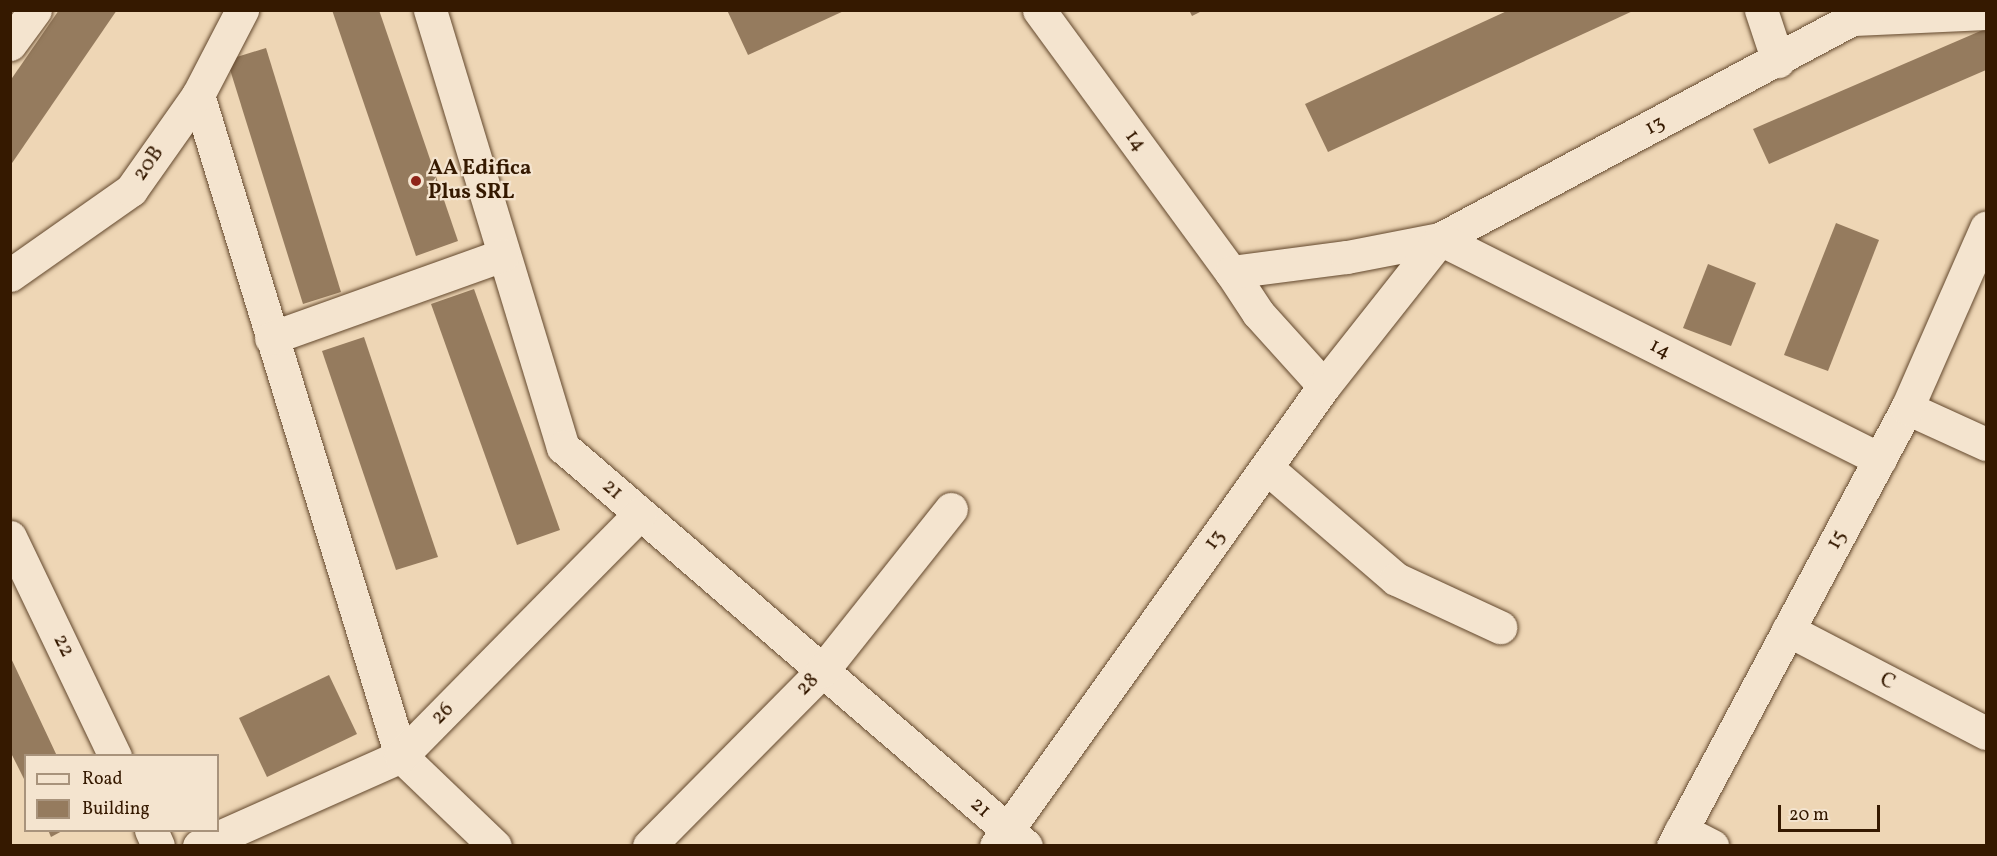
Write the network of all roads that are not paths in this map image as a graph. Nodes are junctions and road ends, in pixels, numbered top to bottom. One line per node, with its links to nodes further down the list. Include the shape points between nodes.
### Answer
1 (35, 10): 8 (street)
2 (242, 10): 10 (street, 20B)
3 (430, 10): 13 (street, 21)
4 (1039, 10): 14 (street, 14)
5 (1761, 10): 9 (street)
6 (1986, 13): 7 (street)
7 (1861, 15): 9 (street, 13)
8 (10, 44)
9 (1778, 61): 12 (street, 13)
10 (198, 95): 15 (street, 20B, via 131,190); 16 (street)
11 (1986, 228): 18 (street, 15)
12 (1440, 239): 14 (street, 13, via 1347,257); 17 (street, 13); 20 (street, 14)
13 (503, 255): 16 (street); 23 (street, 21, via 563,447)
14 (1231, 272): 17 (street, 14, via 1258,313)
15 (10, 274)
16 (271, 338): 30 (street)
17 (1324, 386): 21 (street, 13)
18 (1907, 408): 19 (street); 20 (street, 15)
19 (1986, 444)
20 (1880, 459): 26 (street, 15)
21 (1267, 468): 25 (street, via 1396,579); 33 (street, 13)
22 (951, 509): 27 (street, 28)
23 (640, 514): 27 (street, 21); 30 (street, 26)
24 (10, 537): 29 (street, 22)
25 (1500, 627)
26 (1788, 630): 28 (street, C); 32 (street, 15)
27 (822, 671): 33 (street, 21); 37 (street, 28)
28 (1986, 733)
29 (114, 754)
30 (401, 756): 35 (street, 26); 36 (street)
31 (151, 832): 34 (street)
32 (1677, 838): 38 (street)
33 (1010, 841)
34 (158, 846)
35 (199, 846)
36 (495, 846)
37 (649, 846)
38 (1712, 846)

